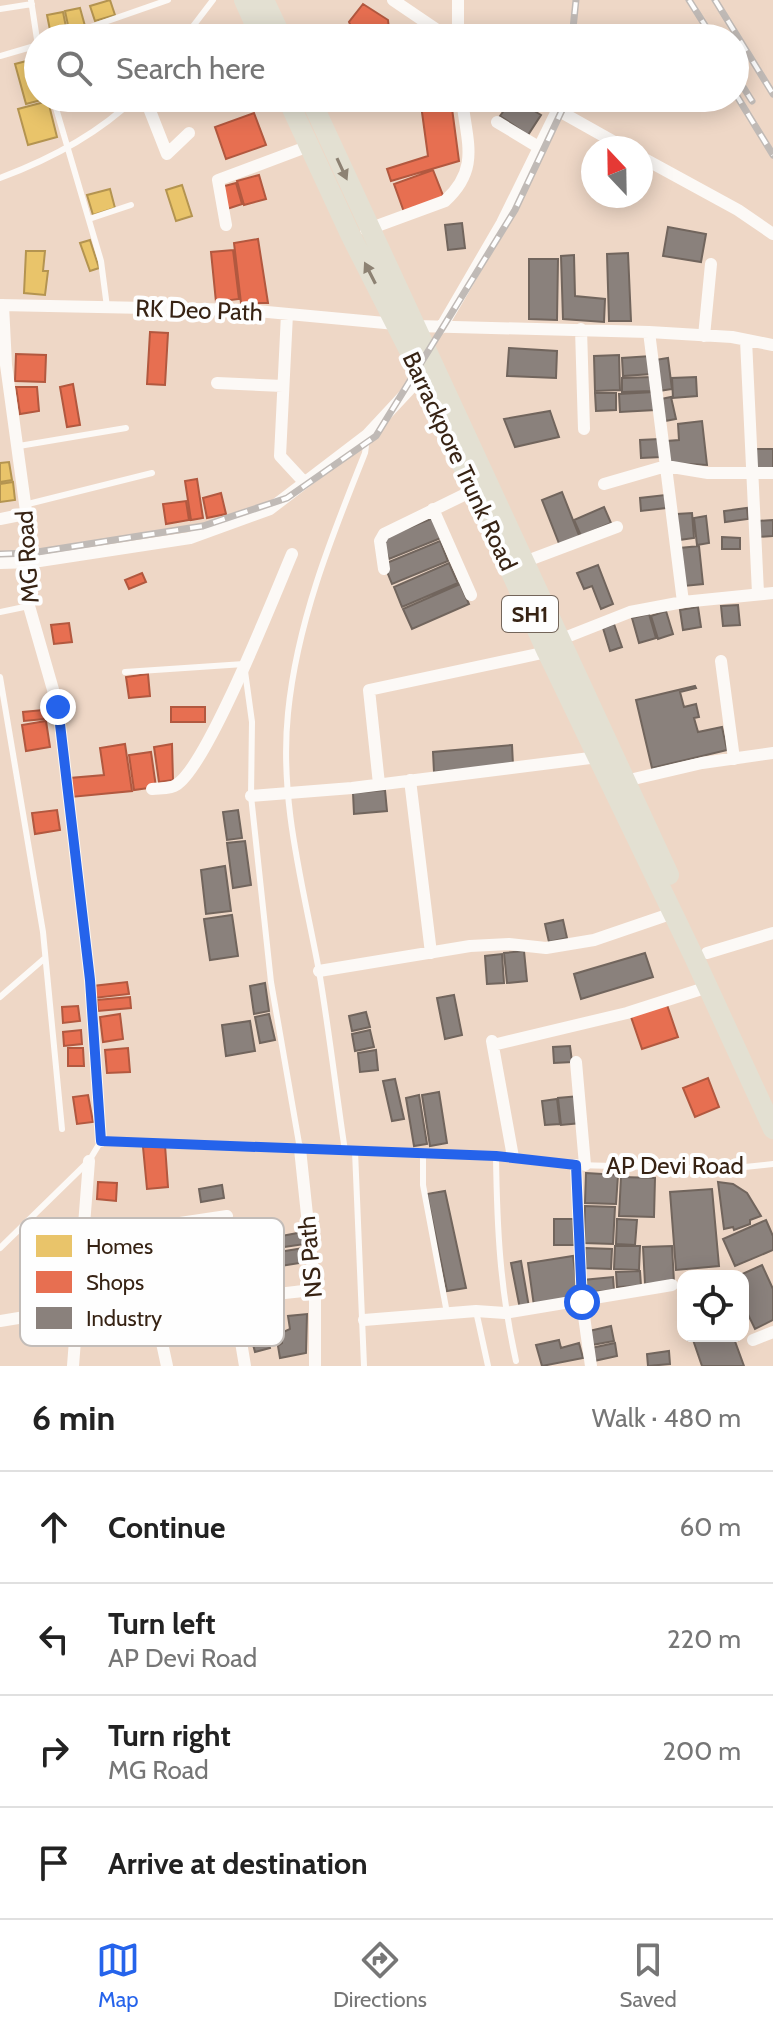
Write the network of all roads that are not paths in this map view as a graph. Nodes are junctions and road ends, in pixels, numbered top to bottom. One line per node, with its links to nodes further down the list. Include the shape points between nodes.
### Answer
1 (168, 0): 10 (lane)
2 (213, 0): 11 (lane)
3 (244, 0): 12 (main road)
4 (264, 0): 13 (main road)
5 (393, 0): 14 (street)
6 (458, 0): 15 (street)
7 (32, 2): 8 (lane); 9 (lane)
8 (0, 9)
9 (35, 24)
10 (99, 24)
11 (195, 24)
12 (255, 24)
13 (275, 24)
14 (428, 24)
15 (458, 24)
16 (24, 50): 17 (lane)
17 (0, 56)
18 (57, 112): 29 (lane)
19 (118, 112): 29 (lane)
20 (150, 112): 27 (street, via 167,154)
21 (293, 112): 30 (main road, Barrackpore Trunk Road / SH1)
22 (315, 112): 37 (main road, Barrackpore Trunk Road / SH1, one-way to 37)
23 (464, 112): 37 (street, via 470,160 455,193)
24 (557, 112): 31 (street)
25 (559, 112): 28 (street)
26 (497, 122): 31 (street)
27 (189, 133)
28 (603, 136)
29 (67, 146): 33 (lane); 35 (lane)
30 (309, 146): 36 (street, via 218,180); 37 (main road, Barrackpore Trunk Road / SH1)
31 (540, 148): 44 (street)
32 (653, 164): 38 (street)
33 (0, 178)
34 (131, 205): 35 (lane)
35 (89, 219): 41 (lane)
36 (226, 225)
37 (360, 232): 43 (main road, Barrackpore Trunk Road / SH1)
38 (773, 234)
39 (711, 264): 47 (street)
40 (1, 305): 41 (street, RK Deo Path); 56 (street, MG Road)
41 (107, 307): 42 (street, RK Deo Path)
42 (287, 314): 43 (street, RK Deo Path); 52 (street)
43 (407, 325): 44 (street, RK Deo Path); 50 (main road, Barrackpore Trunk Road / SH1); 70 (main road, Barrackpore Trunk Road / SH1)
44 (441, 328): 45 (street, RK Deo Path)
45 (581, 329): 46 (street, RK Deo Path); 54 (street)
46 (649, 332): 47 (street, RK Deo Path); 57 (street)
47 (704, 336): 48 (street, RK Deo Path)
48 (746, 340): 49 (street, RK Deo Path); 60 (street)
49 (773, 345)
50 (422, 376): 55 (street); 63 (main road, Barrackpore Trunk Road / SH1)
51 (217, 383): 52 (street)
52 (283, 386): 61 (street, via 280,456)
53 (126, 428): 56 (lane)
54 (584, 429)
55 (367, 435): 61 (street); 91 (lane, via 298,646 288,715)
56 (16, 447): 65 (street, MG Road)
57 (666, 466): 60 (street); 62 (street); 76 (street)
58 (152, 473): 65 (lane)
59 (773, 473): 60 (street)
60 (751, 475): 73 (street)
61 (304, 482): 69 (street, via 270,509 190,538)
62 (604, 484)
63 (474, 490): 64 (street); 79 (main road, Barrackpore Trunk Road / SH1)
64 (433, 509): 72 (street, via 382,537); 75 (street)
65 (24, 510): 66 (street); 69 (street, MG Road)
66 (0, 519)
67 (617, 527): 70 (street)
68 (292, 554): 81 (street)
69 (33, 562): 71 (street); 77 (street, MG Road)
70 (524, 562): 79 (main road, Barrackpore Trunk Road / SH1)
71 (0, 563)
72 (384, 569)
73 (758, 593): 74 (street); 76 (street)
74 (773, 593)
75 (471, 595)
76 (683, 602): 79 (street, via 630,612)
77 (29, 606): 78 (lane); 105 (street, MG Road, via 58,707 90,980)
78 (0, 612)
79 (553, 646): 85 (main road, Barrackpore Trunk Road / SH1); 88 (main road, Barrackpore Trunk Road / SH1); 89 (street, via 369,690)
80 (721, 661): 86 (street)
81 (244, 664): 82 (lane); 90 (street, via 197,762 176,786); 92 (lane, via 252,722)
82 (125, 672)
83 (0, 677): 97 (lane)
84 (773, 753): 86 (street)
85 (598, 757): 87 (street); 93 (main road, Barrackpore Trunk Road / SH1)
86 (734, 759): 88 (street)
87 (410, 780): 89 (street); 95 (street)
88 (625, 781): 96 (main road, Barrackpore Trunk Road / SH1)
89 (379, 784): 91 (street)
90 (152, 789)
91 (287, 793): 92 (street); 98 (lane)
92 (251, 796): 106 (lane, via 271,982)
93 (673, 913): 95 (street, via 594,940 546,948 509,944); 99 (main road, Barrackpore Trunk Road / SH1)
94 (773, 933): 96 (street)
95 (431, 953): 98 (street)
96 (707, 953): 102 (main road, Barrackpore Trunk Road / SH1)
97 (45, 958): 100 (lane); 103 (lane)
98 (319, 971): 107 (lane)
99 (708, 987): 104 (main road, Barrackpore Trunk Road / SH1); 111 (street, via 627,1013 492,1043)
100 (0, 997)
101 (576, 1062): 114 (street)
102 (773, 1097)
103 (62, 1129)
104 (773, 1129)
105 (101, 1141): 106 (lane, AP Devi Road); 112 (lane)
106 (300, 1149): 107 (lane, AP Devi Road); 122 (street, NS Path)
107 (345, 1151): 108 (lane, AP Devi Road)
108 (355, 1151): 109 (lane, AP Devi Road); 129 (lane)
109 (423, 1153): 110 (lane, AP Devi Road); 126 (lane, via 423,1185)
110 (496, 1156): 111 (lane, AP Devi Road); 127 (lane)
111 (513, 1157): 114 (lane, AP Devi Road)
112 (89, 1161): 116 (lane); 117 (street)
113 (773, 1164): 114 (lane, AP Devi Road, via 726,1169)
114 (580, 1165): 124 (street)
115 (227, 1216): 118 (street)
116 (31, 1218)
117 (86, 1218)
118 (214, 1218)
119 (20, 1228): 120 (lane)
120 (0, 1248)
121 (672, 1285): 124 (street)
122 (315, 1290): 123 (street); 140 (street, NS Path)
123 (284, 1294)
124 (582, 1302): 127 (street); 143 (street)
125 (476, 1311): 126 (street); 127 (street); 142 (lane)
126 (447, 1313): 129 (street)
127 (505, 1313): 136 (lane)
128 (20, 1318): 130 (street)
129 (364, 1320): 141 (lane)
130 (0, 1321)
131 (773, 1332): 132 (street)
132 (753, 1340)
133 (75, 1346): 137 (street)
134 (163, 1346): 138 (street)
135 (242, 1346): 139 (street)
136 (516, 1361)
137 (73, 1366)
138 (167, 1366)
139 (245, 1366)
140 (315, 1366)
141 (364, 1366)
142 (488, 1366)
143 (591, 1366)

